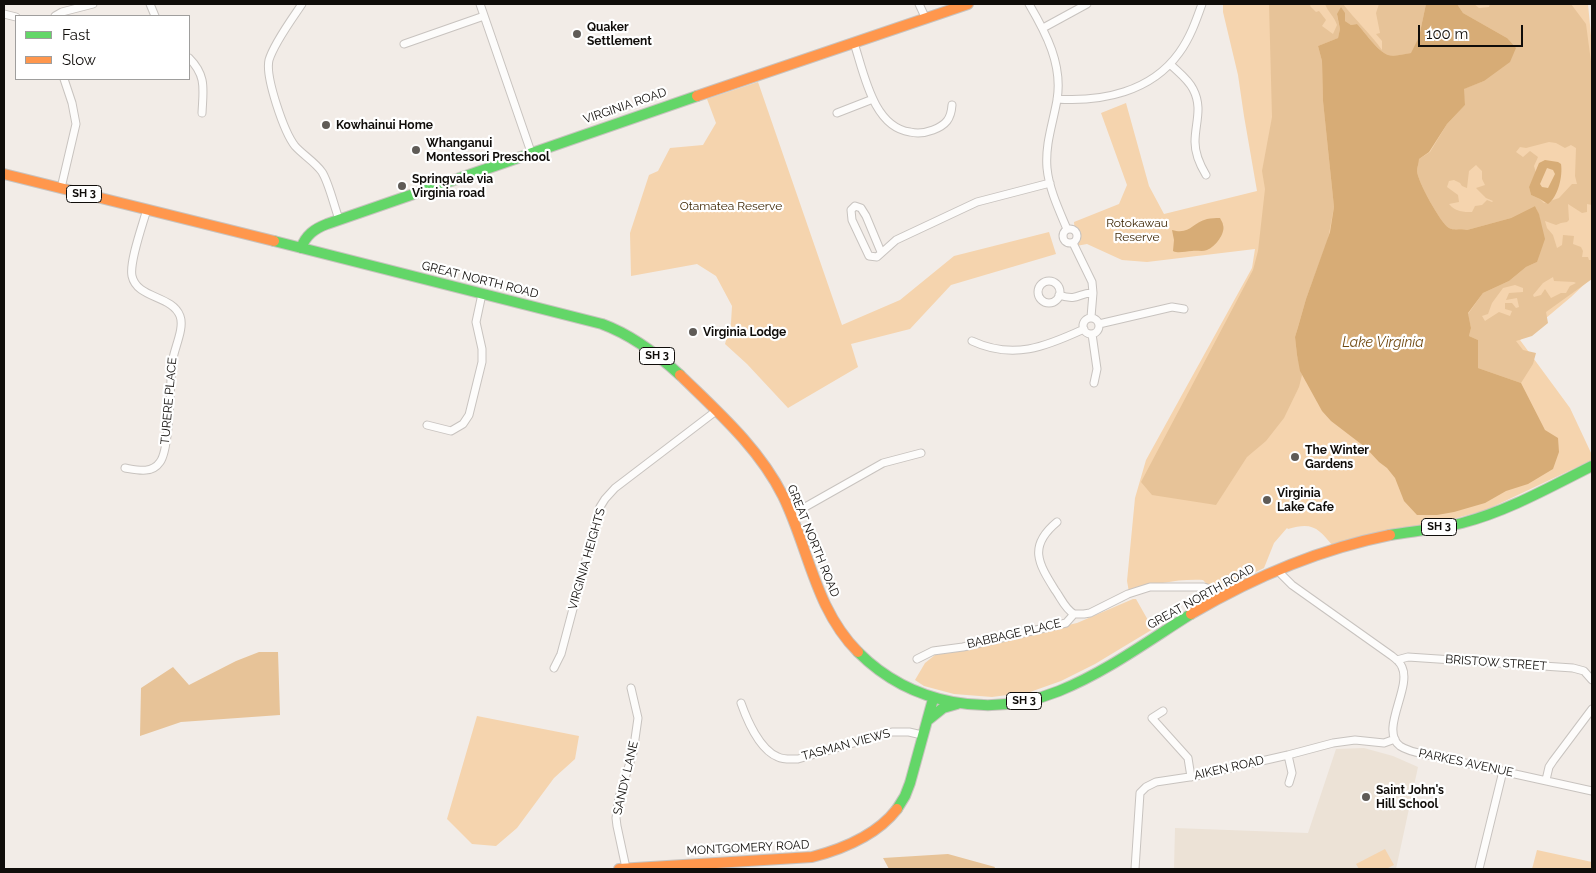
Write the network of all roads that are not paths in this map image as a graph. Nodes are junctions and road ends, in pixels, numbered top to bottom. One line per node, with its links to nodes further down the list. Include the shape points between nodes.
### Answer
1 (93, 4): 9 (street)
2 (302, 4): 29 (street, via 269,60 270,85 288,135 323,173)
3 (480, 4): 10 (street)
4 (919, 4): 11 (street)
5 (968, 4): 11 (main road, VIRGINIA ROAD)
6 (1028, 4): 12 (street)
7 (1087, 4): 12 (street)
8 (1202, 4): 16 (street, via 1189,37)
9 (57, 15)
10 (484, 16): 14 (street); 23 (street)
11 (926, 19): 13 (main road, VIRGINIA ROAD)
12 (1043, 28): 19 (street, via 1056,64)
13 (854, 43): 18 (street); 23 (main road, VIRGINIA ROAD)
14 (404, 44)
15 (190, 59): 21 (street, via 202,76 204,85)
16 (1170, 64): 19 (street, via 1147,81 1118,94 1093,100); 25 (street, via 1190,84 1197,97 1196,154)
17 (64, 80): 27 (street, via 76,124)
18 (873, 99): 20 (street, via 886,120 915,133 927,133 945,123 951,116); 22 (street)
19 (1057, 99): 26 (street, via 1047,151)
20 (952, 105)
21 (202, 113)
22 (837, 113)
23 (531, 152): 29 (main road, VIRGINIA ROAD)
24 (4, 174): 27 (main road, GREAT NORTH ROAD / SH 3)
25 (1206, 175)
26 (1050, 183): 33 (street, via 977,202 896,240); 34 (street, via 1067,229 1063,233 1064,240 1073,243 1090,276)
27 (61, 188): 28 (main road, GREAT NORTH ROAD / SH 3)
28 (147, 210): 32 (main road, GREAT NORTH ROAD / SH 3); 48 (street, TURERE PLACE, via 132,276 141,290 174,308 182,326 172,362 162,459 150,470)
29 (339, 219): 32 (main road, VIRGINIA ROAD, via 308,234)
30 (863, 244): 31 (street); 31 (street, via 852,220 851,210 855,206 861,208 866,216); 33 (street, via 869,256 877,257)
31 (878, 245): 33 (street)
32 (301, 248): 35 (main road, GREAT NORTH ROAD / SH 3)
33 (881, 252)
34 (1093, 293): 36 (street, via 1075,298); 38 (street)
35 (482, 294): 44 (main road, GREAT NORTH ROAD / SH 3, via 581,318 619,331 660,358); 45 (street, via 476,322 482,362 469,415 463,424 451,431)
36 (1059, 295)
37 (1184, 309): 39 (street, via 1172,307)
38 (1091, 317): 39 (street); 40 (street, via 1085,320)
39 (1099, 324): 41 (street, via 1098,331)
40 (1084, 329): 41 (street); 42 (street, via 1026,350 991,349)
41 (1092, 334): 43 (street, via 1097,369)
42 (972, 341)
43 (1094, 383)
44 (716, 411): 49 (main road, GREAT NORTH ROAD / SH 3, via 764,463); 56 (street, VIRGINIA HEIGHTS, via 605,499 600,507 561,654)
45 (428, 425)
46 (920, 453): 49 (street, via 883,463)
47 (1592, 466): 51 (main road, GREAT NORTH ROAD / SH 3, via 1472,520 1368,540)
48 (125, 468)
49 (791, 514): 59 (main road, GREAT NORTH ROAD / SH 3, via 818,590 844,636 882,672 900,684)
50 (1057, 522): 53 (street, via 1040,544 1039,561 1067,608)
51 (1278, 570): 52 (main road, GREAT NORTH ROAD / SH 3); 55 (street, via 1292,585)
52 (1220, 598): 53 (street, BABBAGE PLACE, via 1214,590 1204,587 1150,587 1090,613); 61 (main road, GREAT NORTH ROAD / SH 3, via 1087,678 1052,694 1011,704)
53 (1074, 614): 54 (street, BABBAGE PLACE, via 1066,623 933,651)
54 (916, 659)
55 (1397, 660): 57 (street, BRISTOW STREET, via 1408,657 1573,668); 66 (street, via 1404,674 1393,728)
56 (554, 668)
57 (1592, 680)
58 (631, 688): 73 (street, SANDY LANE, via 638,718 633,753 616,818)
59 (933, 698): 61 (main road, GREAT NORTH ROAD / SH 3); 64 (main road, MONTGOMERY ROAD)
60 (741, 703): 65 (street, TASMAN VIEWS, via 765,747 771,754 787,759 798,759 892,732)
61 (957, 704): 64 (main road, via 943,708)
62 (1592, 709): 70 (street, via 1549,767)
63 (1163, 711): 69 (street, via 1152,718 1188,758)
64 (926, 722): 65 (main road, MONTGOMERY ROAD)
65 (922, 735): 73 (main road, MONTGOMERY ROAD, via 911,778 897,809 865,836 835,852 812,857)
66 (1395, 739): 67 (street, AIKEN ROAD, via 1379,743 1338,742); 68 (street, PARKES AVENUE, via 1413,751)
67 (1288, 755): 69 (street, AIKEN ROAD); 71 (street, via 1292,773)
68 (1503, 771): 70 (street, PARKES AVENUE); 75 (street)
69 (1192, 777): 74 (street, AIKEN ROAD, via 1156,782 1140,794)
70 (1546, 780): 72 (street, PARKES AVENUE)
71 (1289, 783)
72 (1592, 791)
73 (622, 868)
74 (1135, 869)
75 (1479, 869)

